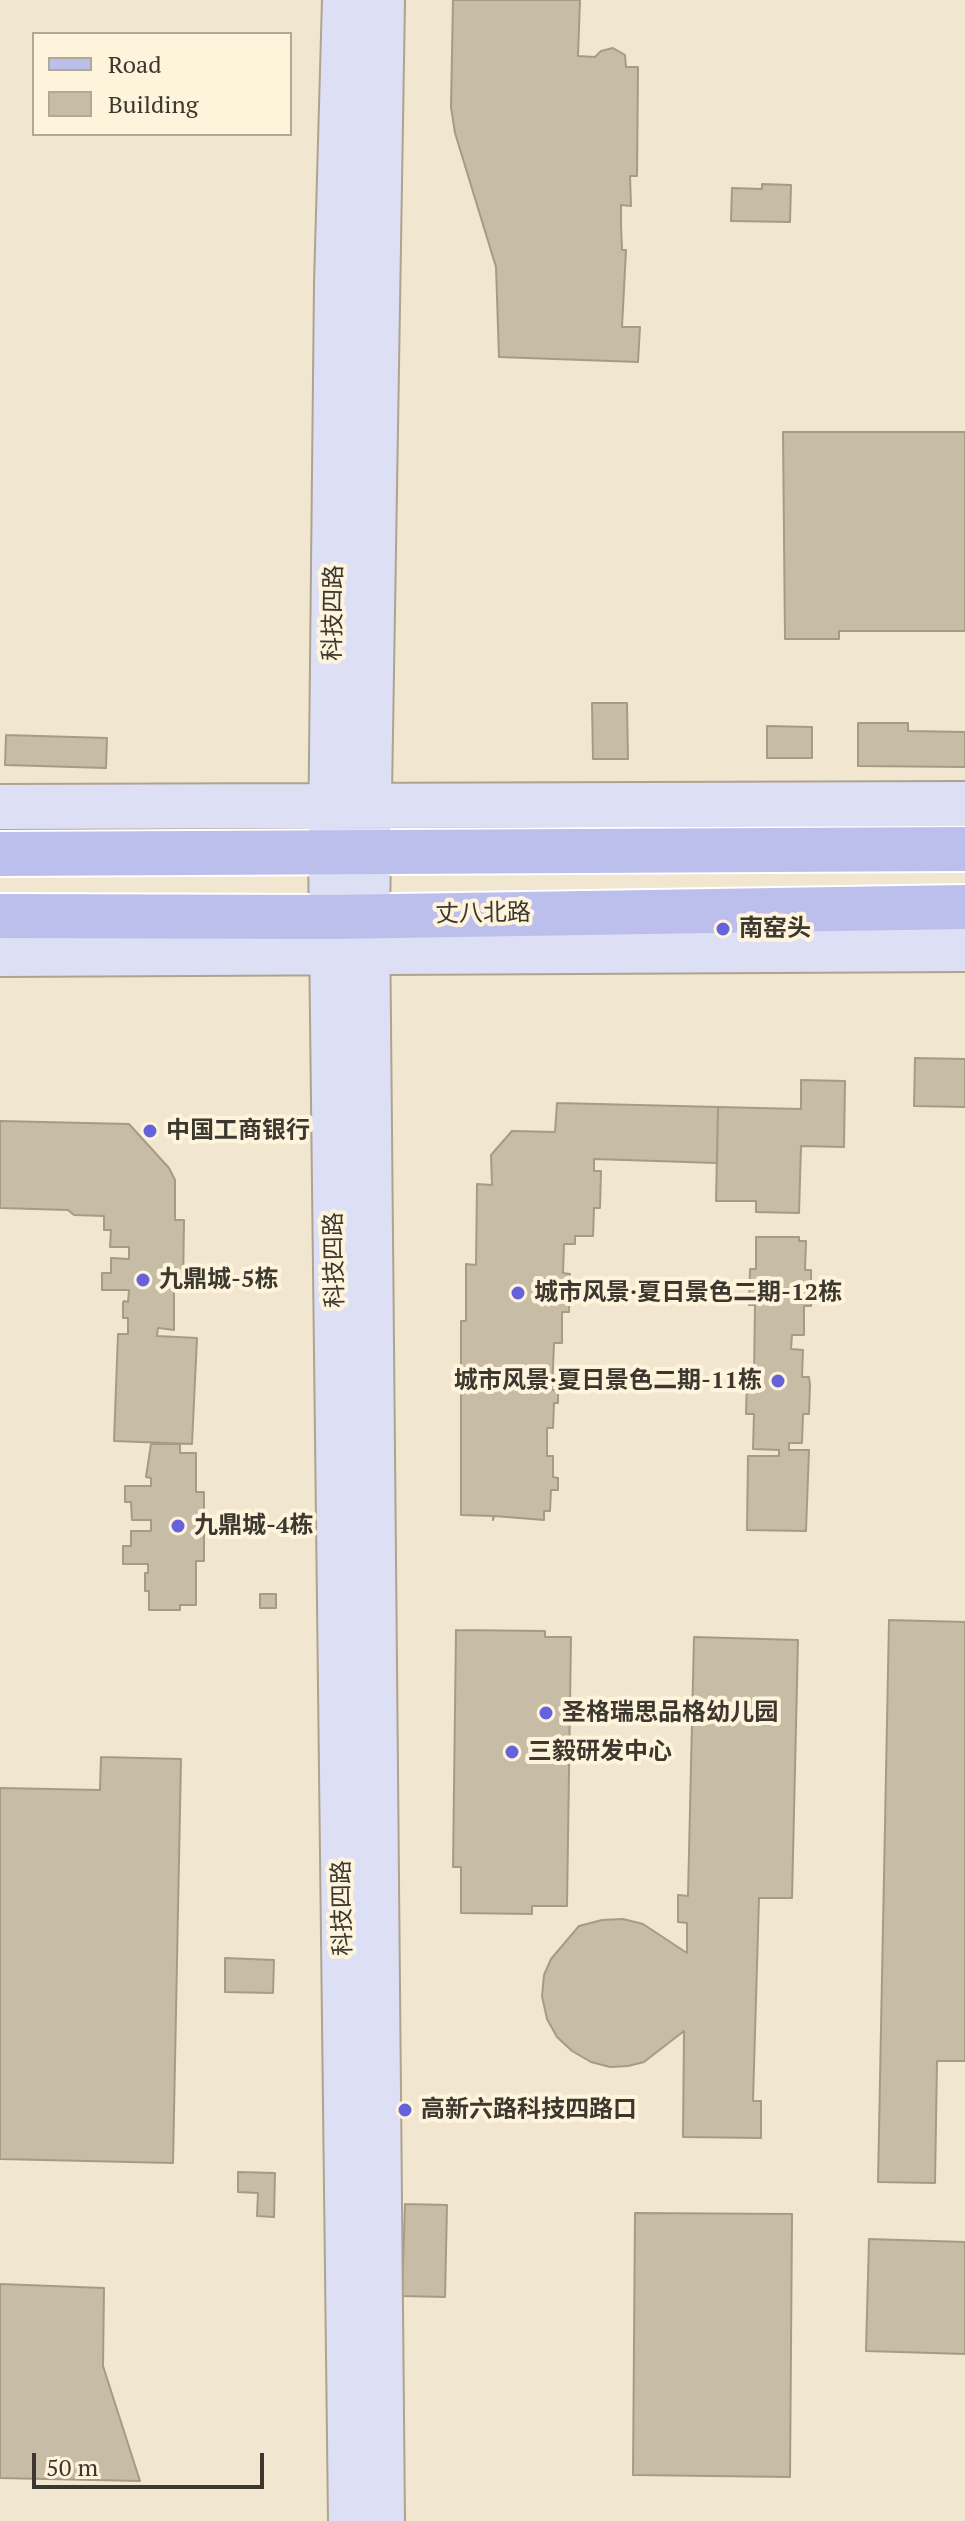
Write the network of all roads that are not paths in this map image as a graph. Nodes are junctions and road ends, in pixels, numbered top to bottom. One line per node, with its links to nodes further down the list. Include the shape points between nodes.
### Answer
1 (345, 0): 4 (street, 科技四路, via 337,284)
2 (382, 0): 4 (street, 科技四路)
3 (965, 804): 4 (street)
4 (350, 806): 5 (street); 7 (street, 科技四路)
5 (0, 807)
6 (965, 849): 7 (main road)
7 (349, 851): 8 (main road); 11 (street, 科技四路)
8 (0, 854)
9 (965, 907): 11 (main road, 丈八北路)
10 (0, 916): 11 (main road, 丈八北路)
11 (349, 933): 12 (street); 13 (street); 14 (street, 科技四路); 15 (street, 科技四路)
12 (965, 949)
13 (0, 954)
14 (351, 2521)
15 (382, 2521)

